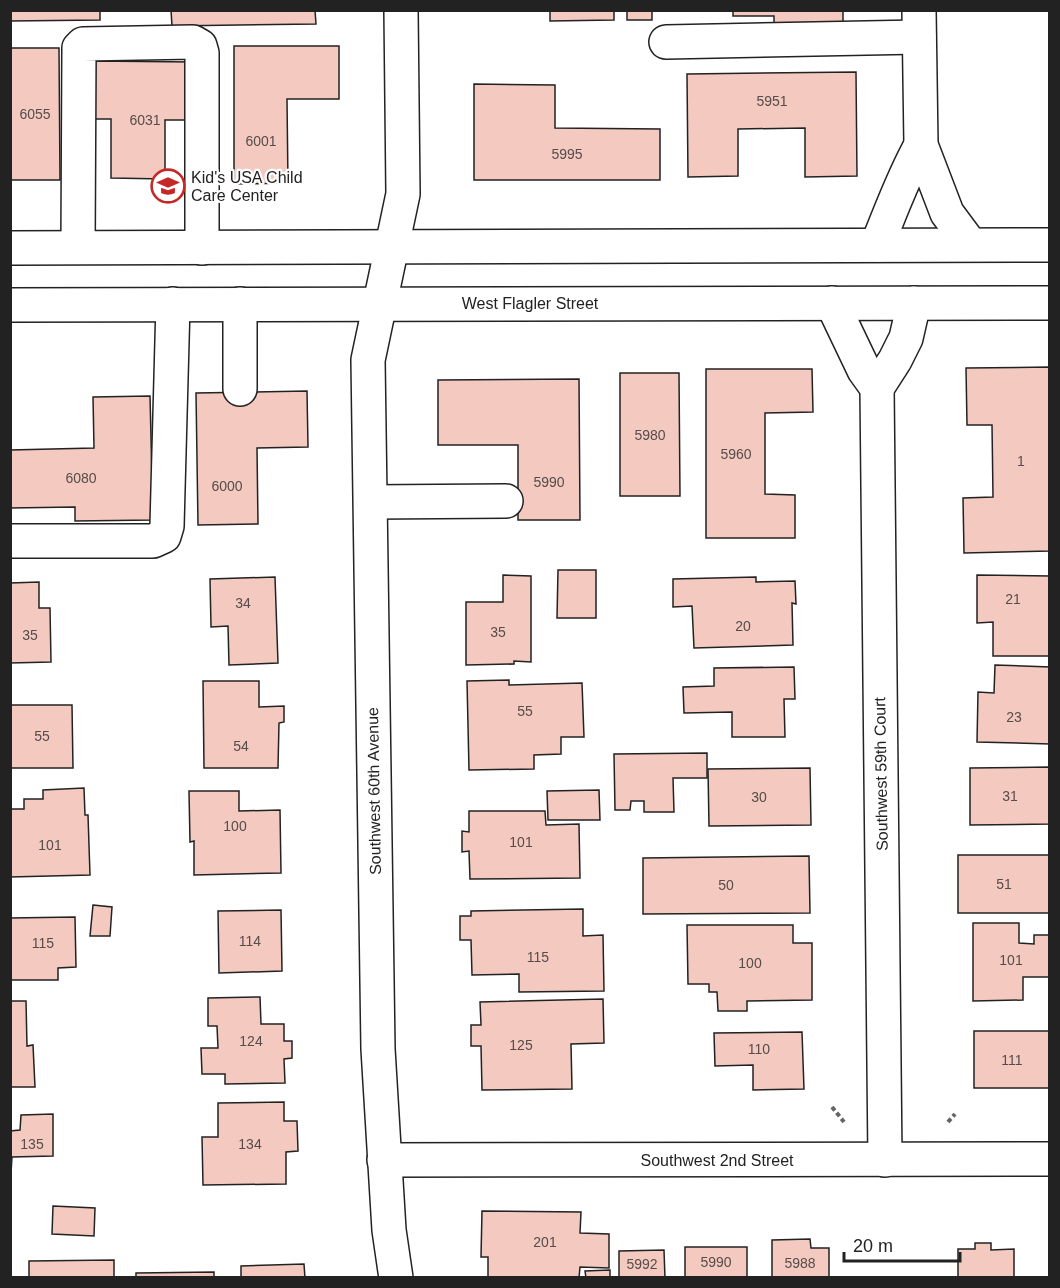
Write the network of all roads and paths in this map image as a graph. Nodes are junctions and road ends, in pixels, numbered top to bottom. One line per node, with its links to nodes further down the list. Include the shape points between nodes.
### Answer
1 (401, 10): 9 (street, Southwest 60th Avenue, via 404,194)
2 (919, 24): 3 (street); 4 (street)
3 (666, 42)
4 (921, 145): 5 (street, via 947,213); 6 (street)
5 (970, 244): 6 (street); 7 (street)
6 (877, 245): 9 (street)
7 (1050, 245)
8 (78, 247): 10 (street); 11 (street); 11 (street, via 79,48 83,44 193,42 202,53)
9 (392, 247): 11 (street); 17 (street, Southwest 60th Avenue)
10 (10, 248)
11 (202, 248)
12 (832, 303): 13 (street, West Flagler Street); 17 (street, West Flagler Street); 19 (street, via 864,370)
13 (914, 303): 14 (street, West Flagler Street); 19 (street, via 906,339)
14 (1050, 303)
15 (172, 304): 16 (street, West Flagler Street); 18 (street, West Flagler Street); 23 (street, via 168,525 164,536 153,541)
16 (240, 304): 17 (street, West Flagler Street); 20 (street)
17 (379, 304): 22 (street, Southwest 60th Avenue, via 368,360)
18 (10, 305)
19 (877, 388): 28 (street, Southwest 59th Court)
20 (240, 389)
21 (506, 501): 22 (street)
22 (371, 502): 27 (street, Southwest 60th Avenue, via 378,1049)
23 (10, 541)
24 (832, 1107): 25 (path)
25 (848, 1127)
26 (1050, 1159): 28 (street, Southwest 2nd Street)
27 (384, 1160): 28 (street, Southwest 2nd Street); 29 (street, Southwest 60th Avenue)
28 (885, 1160)
29 (396, 1278)

